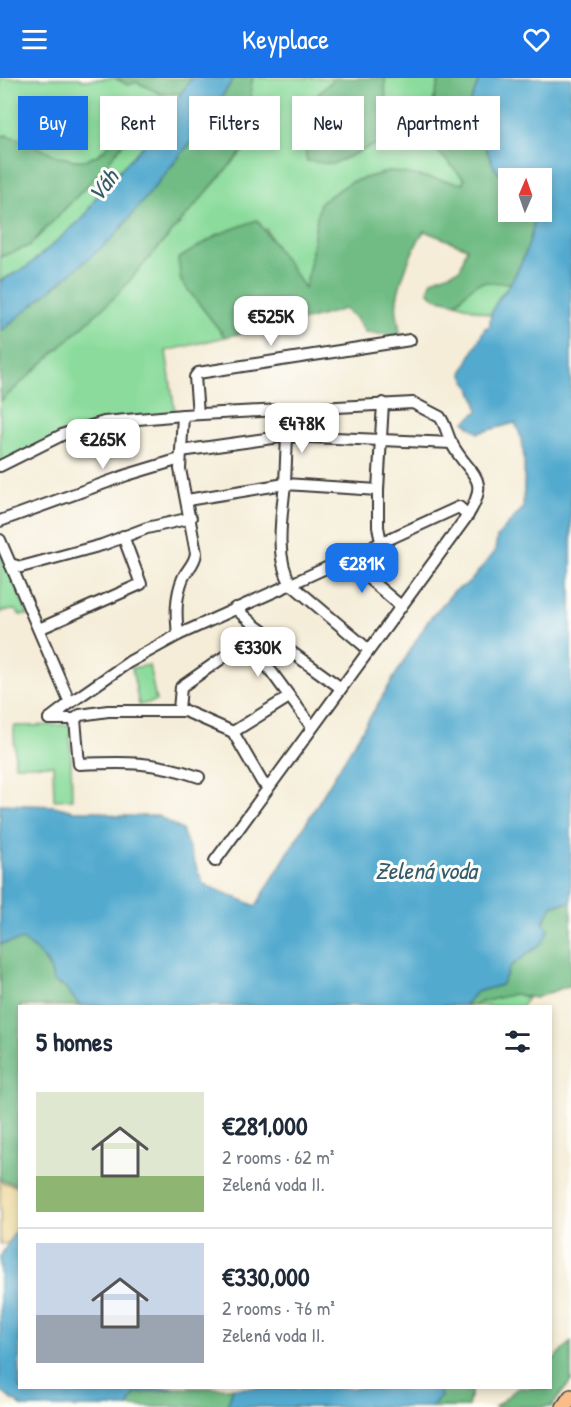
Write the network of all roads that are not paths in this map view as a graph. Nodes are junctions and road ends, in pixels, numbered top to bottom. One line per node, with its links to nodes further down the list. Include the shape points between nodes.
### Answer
1 (410, 340): 4 (street, via 198,373)
2 (383, 404): 3 (street); 7 (street); 8 (street, via 413,403 436,413)
3 (288, 410): 4 (street); 6 (street)
4 (198, 414): 5 (street)
5 (183, 415): 9 (street); 10 (street, via 82,427)
6 (287, 435): 7 (street); 9 (street); 11 (street)
7 (382, 441): 8 (street); 12 (street)
8 (452, 443): 14 (street, via 480,490 478,498)
9 (181, 455): 13 (street); 16 (street)
10 (0, 466)
11 (285, 484): 12 (street); 13 (street); 22 (street, via 282,560)
12 (378, 490): 19 (street)
13 (187, 500): 15 (street)
14 (463, 511): 19 (street); 23 (street)
15 (191, 518): 17 (street); 27 (street, via 195,558 177,597)
16 (0, 521)
17 (123, 536): 21 (street); 26 (street, via 141,584)
18 (0, 540): 21 (street)
19 (381, 542): 20 (street)
20 (344, 558): 22 (street); 23 (street)
21 (16, 569): 26 (street)
22 (291, 584): 24 (street); 29 (street)
23 (401, 606): 29 (street)
24 (235, 608): 25 (street); 27 (street)
25 (254, 625): 28 (street); 30 (street)
26 (39, 629): 32 (street)
27 (178, 635): 32 (street, via 129,662)
28 (248, 640): 31 (street); 33 (street, via 181,687)
29 (369, 650): 30 (street)
30 (341, 688): 35 (street)
31 (289, 696): 35 (street); 36 (street)
32 (72, 702): 34 (street); 34 (street, via 49,719)
33 (179, 710): 34 (street); 36 (street)
34 (77, 717): 37 (street, via 79,764 167,765)
35 (312, 727): 38 (street)
36 (233, 732): 38 (street)
37 (199, 777)
38 (268, 787): 39 (street)
39 (215, 861)
40 (571, 1397): 41 (highway)
41 (564, 1407)

